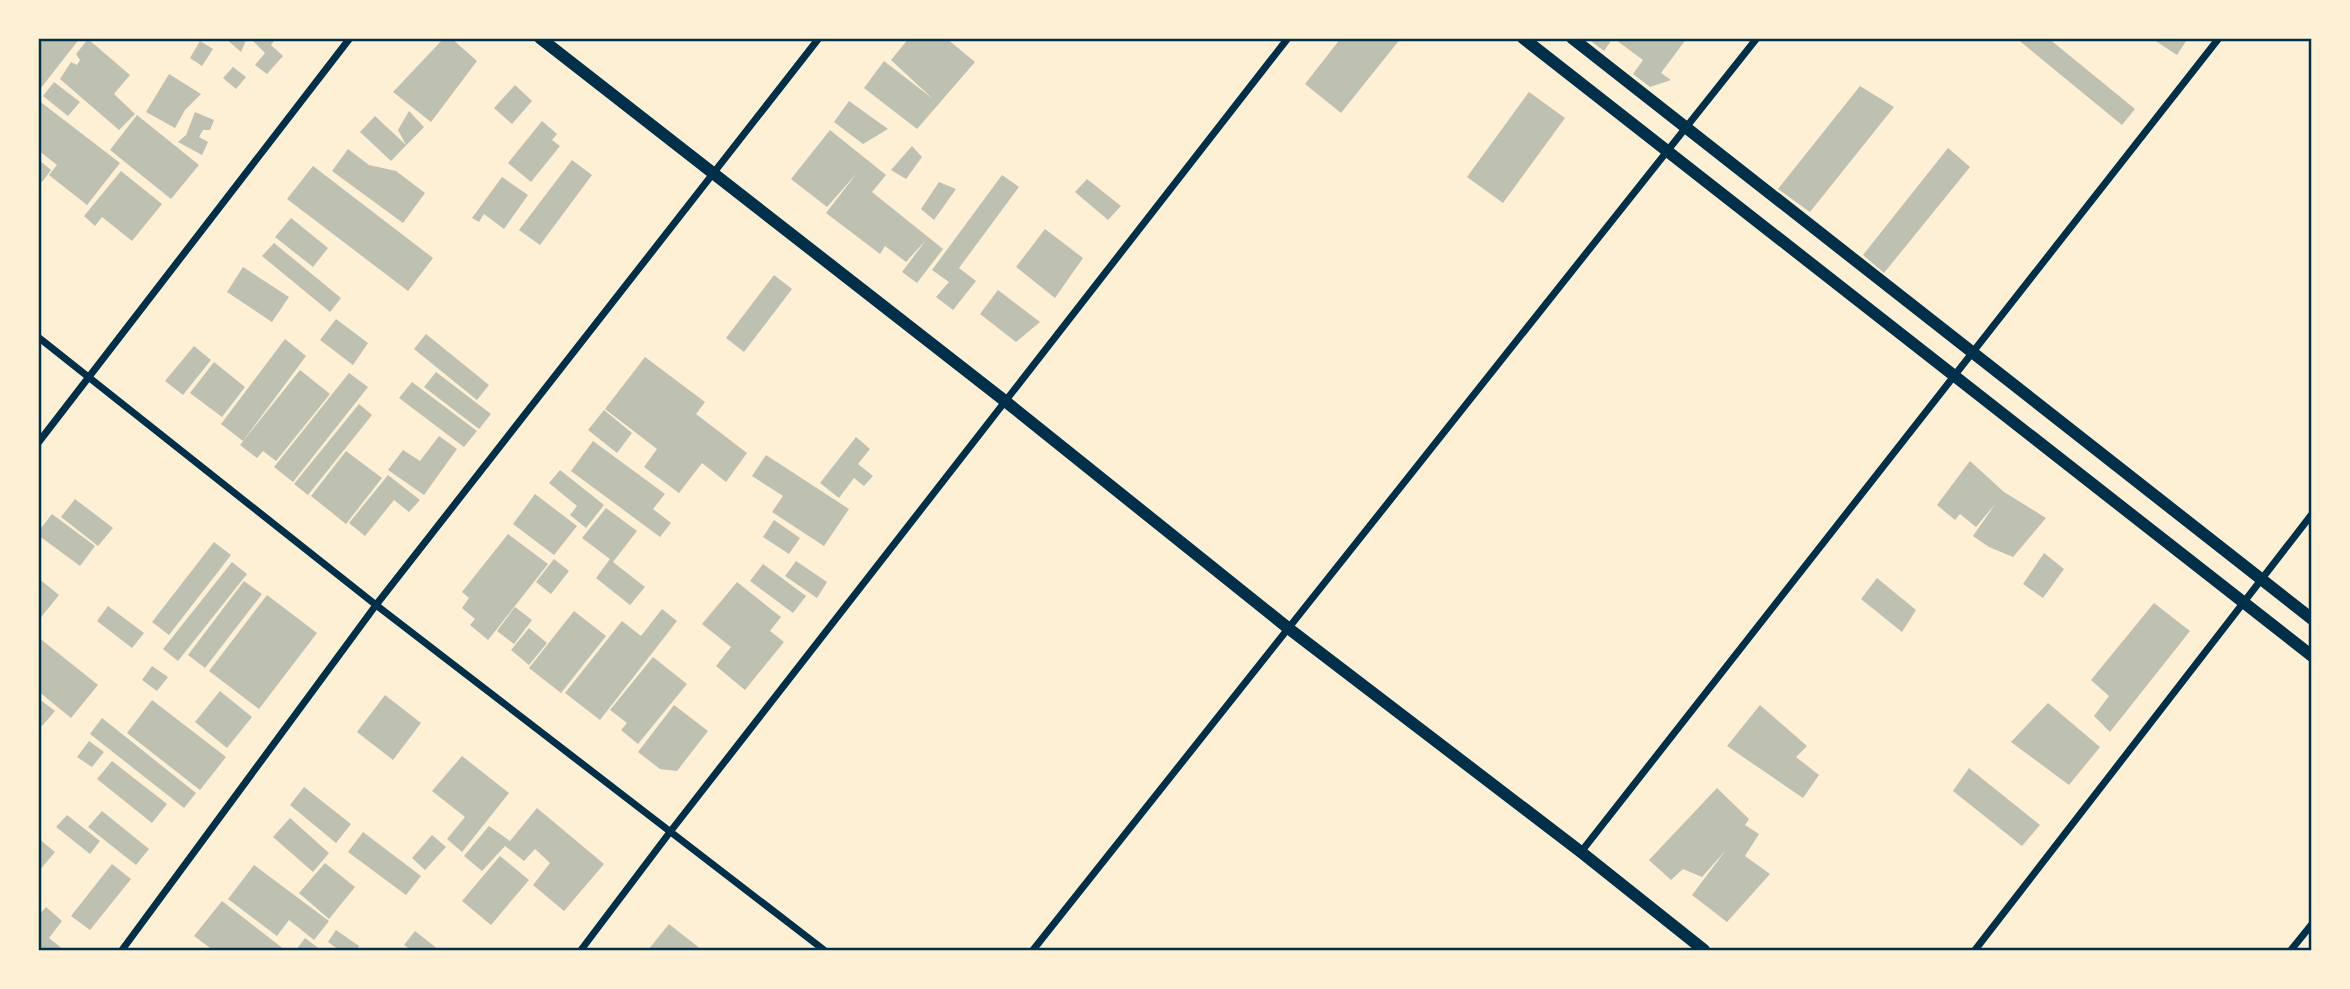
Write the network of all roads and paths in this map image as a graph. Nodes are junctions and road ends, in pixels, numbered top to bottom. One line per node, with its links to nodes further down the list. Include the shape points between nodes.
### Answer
1 (350, 38): 14 (street)
2 (540, 38): 11 (street)
3 (820, 38): 11 (street)
4 (1288, 38): 16 (street)
5 (1523, 38): 10 (street)
6 (1572, 38): 9 (street)
7 (1757, 38): 9 (street)
8 (2220, 38): 13 (street)
9 (1688, 128): 10 (street); 13 (street)
10 (1669, 151): 15 (street); 23 (street)
11 (714, 174): 16 (street); 21 (street)
12 (38, 337): 14 (street)
13 (1974, 352): 15 (street); 19 (street)
14 (89, 376): 17 (street); 21 (street)
15 (1956, 376): 20 (street); 26 (street)
16 (1004, 401): 23 (street); 25 (street)
17 (38, 443)
18 (2312, 514): 19 (street)
19 (2261, 580): 20 (street); 22 (street)
20 (2243, 603): 24 (street); 33 (street)
21 (376, 605): 25 (street); 28 (street)
22 (2312, 619)
23 (1288, 628): 26 (street); 31 (street)
24 (2312, 656)
25 (670, 832): 29 (street); 30 (street)
26 (1581, 852): 32 (street)
27 (2312, 924): 34 (street)
28 (122, 950)
29 (581, 950)
30 (824, 950)
31 (1033, 950)
32 (1704, 950)
33 (1975, 950)
34 (2291, 950)

